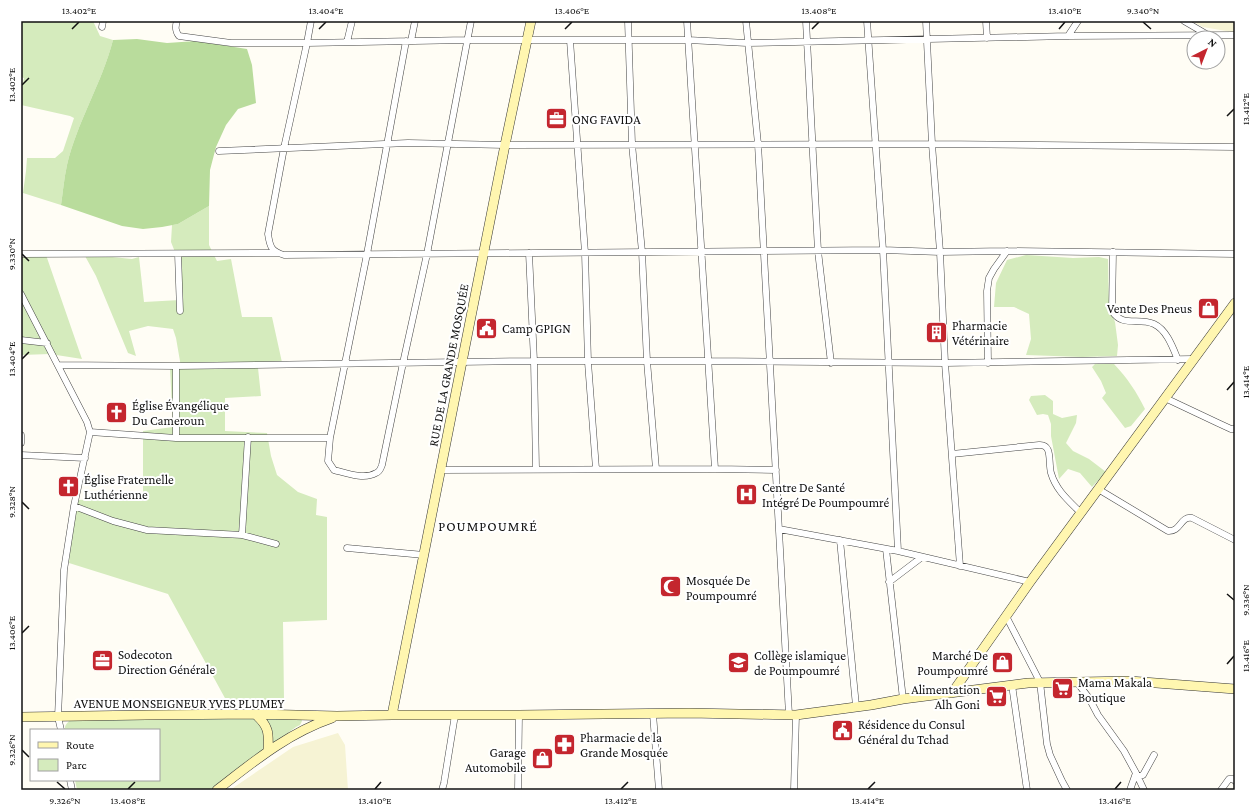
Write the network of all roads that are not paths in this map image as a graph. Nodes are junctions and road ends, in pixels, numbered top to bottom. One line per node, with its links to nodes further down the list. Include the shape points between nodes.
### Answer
1 (177, 21): 30 (street, via 176,33 179,36 231,42)
2 (311, 21): 30 (street)
3 (352, 21): 28 (street)
4 (415, 21): 27 (street)
5 (471, 21): 21 (street)
6 (531, 21): 22 (main road, RUE DE LA GRANDE MOSQUÉE)
7 (628, 21): 24 (street)
8 (686, 21): 25 (street)
9 (746, 21): 31 (street)
10 (806, 21): 29 (street)
11 (867, 21): 26 (street)
12 (926, 21): 20 (street)
13 (986, 21): 19 (street)
14 (1078, 21): 17 (street)
15 (1184, 21): 16 (street)
16 (1199, 30)
17 (1068, 36): 18 (street); 19 (street)
18 (1186, 36)
19 (987, 38): 20 (street)
20 (927, 39): 26 (street); 39 (street)
21 (467, 40): 22 (street); 27 (street); 33 (street)
22 (527, 40): 23 (street); 40 (main road, RUE DE LA GRANDE MOSQUÉE)
23 (570, 40): 24 (street); 41 (street)
24 (628, 40): 25 (street); 34 (street)
25 (688, 40): 31 (street); 35 (street)
26 (868, 40): 29 (street); 38 (street)
27 (408, 41): 28 (street); 32 (street)
28 (347, 42): 30 (street)
29 (807, 42): 31 (street); 37 (street)
30 (307, 43): 43 (street)
31 (747, 43): 36 (street)
32 (388, 144): 33 (street); 43 (street); 58 (street)
33 (447, 144): 40 (street); 59 (street)
34 (632, 144): 35 (street); 41 (street); 49 (street)
35 (694, 144): 36 (street); 50 (street)
36 (758, 144): 37 (street); 46 (street)
37 (813, 144): 38 (street); 47 (street)
38 (875, 144): 39 (street); 45 (street)
39 (932, 144): 42 (street); 51 (street)
40 (505, 146): 41 (street); 60 (main road, RUE DE LA GRANDE MOSQUÉE)
41 (577, 146): 55 (street)
42 (1235, 147)
43 (284, 148): 44 (street); 53 (street, via 268,234 269,246)
44 (218, 151)
45 (883, 250): 47 (street); 51 (street); 77 (street)
46 (764, 251): 47 (street); 50 (street); 74 (street)
47 (818, 251): 76 (street)
48 (1007, 251): 51 (street); 52 (street); 79 (street, via 989,278)
49 (642, 252): 50 (street); 55 (street); 70 (street)
50 (701, 252): 71 (street)
51 (940, 252): 78 (street)
52 (1113, 252): 61 (street); 67 (street, via 1112,311 1115,316 1122,321 1155,324 1170,340)
53 (276, 253): 57 (street); 58 (street)
54 (529, 253): 55 (street); 60 (street); 69 (street)
55 (585, 253): 73 (street)
56 (21, 254): 57 (street)
57 (178, 254): 64 (street)
58 (367, 254): 59 (street); 80 (street)
59 (427, 254): 60 (street); 75 (street)
60 (484, 254): 72 (main road, RUE DE LA GRANDE MOSQUÉE)
61 (1235, 254)
62 (21, 294): 66 (street)
63 (1235, 303): 68 (main road)
64 (180, 311)
65 (21, 340): 66 (street)
66 (47, 343): 81 (street)
67 (1178, 360): 68 (street); 79 (street)
68 (1193, 360): 83 (main road)
69 (534, 361): 72 (street); 73 (street); 94 (street)
70 (647, 361): 71 (street); 73 (street); 96 (street)
71 (708, 361): 74 (street); 97 (street)
72 (462, 362): 75 (street); 98 (main road, RUE DE LA GRANDE MOSQUÉE)
73 (588, 362): 95 (street)
74 (770, 362): 76 (street); 99 (street)
75 (403, 363): 80 (street); 89 (street, via 382,465 378,473 369,476 352,475 334,470 328,461)
76 (832, 363): 77 (street)
77 (888, 363): 78 (street); 110 (street)
78 (945, 363): 79 (street); 92 (street)
79 (988, 363)
80 (346, 364): 82 (street); 89 (street)
81 (58, 365): 82 (street); 85 (street)
82 (176, 366): 88 (street)
83 (1165, 398): 84 (street, via 1230,429); 100 (main road)
84 (1235, 429)
85 (90, 432): 88 (street); 93 (street)
86 (21, 435): 90 (street)
87 (248, 437): 88 (street); 89 (street); 104 (street)
88 (176, 438)
89 (330, 438)
90 (21, 443)
91 (21, 454): 93 (street)
92 (952, 454): 102 (street, via 1046,446 1051,474 1059,490); 113 (street)
93 (85, 458): 101 (street)
94 (536, 469): 95 (street); 98 (street)
95 (596, 469): 96 (street)
96 (656, 469): 97 (street)
97 (715, 469): 99 (street)
98 (440, 470): 111 (main road, RUE DE LA GRANDE MOSQUÉE)
99 (776, 470): 103 (street)
100 (1098, 490): 102 (main road); 106 (street, via 1168,531 1173,532 1188,517)
101 (74, 506): 104 (street, via 147,530); 132 (street, via 64,570)
102 (1081, 513): 115 (main road)
103 (779, 529): 105 (street); 129 (street)
104 (242, 535): 107 (street)
105 (840, 540): 109 (street); 123 (street)
106 (1235, 540)
107 (276, 544)
108 (347, 548): 111 (street)
109 (886, 549): 110 (street); 114 (street)
110 (898, 551): 112 (street)
111 (424, 555): 126 (main road, RUE DE LA GRANDE MOSQUÉE)
112 (922, 557): 113 (street); 114 (street)
113 (960, 566): 115 (street)
114 (890, 582): 122 (street)
115 (1030, 582): 116 (main road)
116 (1006, 616): 118 (street); 121 (main road)
117 (1076, 681): 118 (main road, AVENUE MONSEIGNEUR YVES PLUMEY); 120 (main road, AVENUE MONSEIGNEUR YVES PLUMEY, via 1130,681); 136 (street, via 1124,751)
118 (1040, 682): 119 (main road, AVENUE MONSEIGNEUR YVES PLUMEY); 144 (street, via 1047,744 1055,768)
119 (1012, 685): 121 (main road, AVENUE MONSEIGNEUR YVES PLUMEY); 143 (street)
120 (1235, 689)
121 (952, 692): 122 (main road, AVENUE MONSEIGNEUR YVES PLUMEY)
122 (903, 700): 123 (main road, AVENUE MONSEIGNEUR YVES PLUMEY)
123 (856, 706): 129 (main road, AVENUE MONSEIGNEUR YVES PLUMEY)
124 (255, 714): 130 (main road, AVENUE MONSEIGNEUR YVES PLUMEY); 132 (main road, AVENUE MONSEIGNEUR YVES PLUMEY); 134 (main road, via 268,730)
125 (653, 714): 128 (main road, AVENUE MONSEIGNEUR YVES PLUMEY); 129 (main road, AVENUE MONSEIGNEUR YVES PLUMEY); 141 (street)
126 (392, 715): 127 (main road, AVENUE MONSEIGNEUR YVES PLUMEY); 130 (main road, AVENUE MONSEIGNEUR YVES PLUMEY)
127 (455, 715): 128 (main road, AVENUE MONSEIGNEUR YVES PLUMEY); 139 (street)
128 (519, 715): 140 (street)
129 (792, 715): 142 (street)
130 (337, 716): 134 (main road, via 295,734)
131 (21, 717): 132 (main road, AVENUE MONSEIGNEUR YVES PLUMEY)
132 (58, 717): 133 (street)
133 (61, 729)
134 (268, 751): 138 (main road)
135 (1154, 756): 136 (street, via 1143,775)
136 (1137, 775): 145 (street); 146 (street)
137 (1235, 781): 147 (street, via 1229,779)
138 (217, 790)
139 (442, 790)
140 (518, 790)
141 (659, 790)
142 (794, 790)
143 (1027, 790)
144 (1067, 790)
145 (1130, 790)
146 (1144, 790)
147 (1220, 790)

